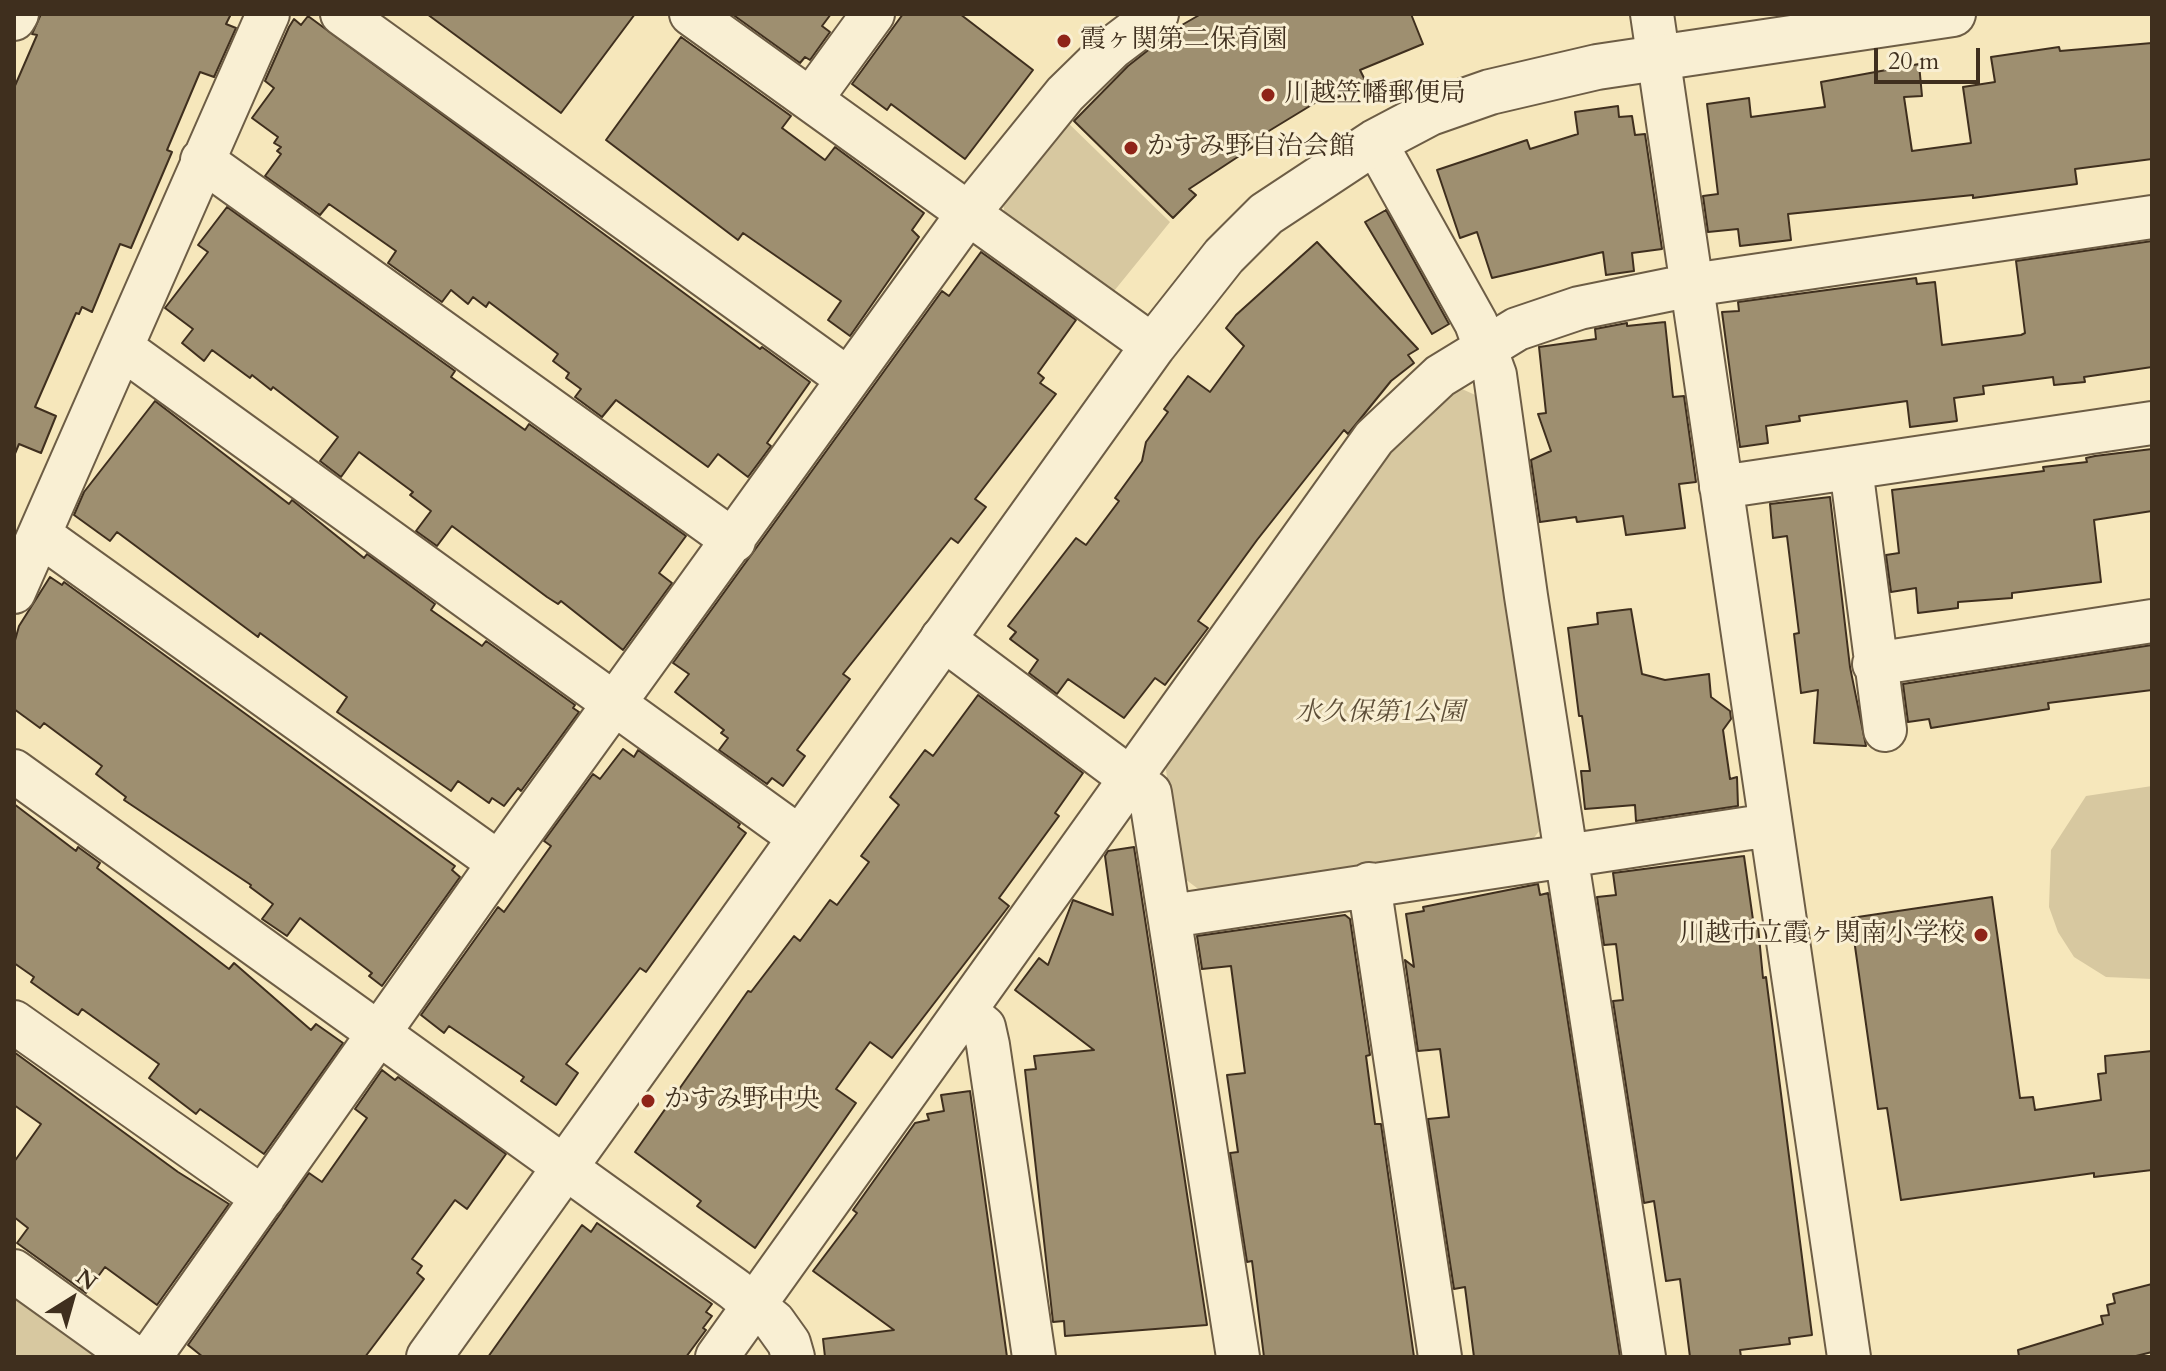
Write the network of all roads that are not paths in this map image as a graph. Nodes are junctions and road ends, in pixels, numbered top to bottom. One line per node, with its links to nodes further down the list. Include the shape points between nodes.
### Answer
1 (17, 14): 9 (street)
2 (268, 14): 13 (street)
3 (342, 14): 20 (street)
4 (691, 14): 11 (street)
5 (873, 14): 11 (street)
6 (1157, 14): 14 (street, via 1065,94)
7 (1652, 14): 10 (street)
8 (1953, 14): 10 (street)
9 (14, 19)
10 (1657, 59): 12 (street, via 1553,75 1490,92 1430,113); 16 (street)
11 (811, 99): 14 (street)
12 (1375, 142): 17 (street, via 1266,214 1224,256); 19 (street, via 1476,323)
13 (202, 160): 18 (street); 25 (street)
14 (967, 215): 17 (street); 20 (street)
15 (2152, 217): 16 (street)
16 (1692, 285): 19 (street, via 1549,316); 23 (street)
17 (1153, 346): 28 (street)
18 (122, 348): 24 (street); 30 (street)
19 (1485, 349): 33 (street, via 1440,376 1374,438); 36 (street, via 1495,375 1510,461 1526,596)
20 (848, 379): 25 (street)
21 (2152, 423): 22 (street)
22 (1851, 468): 23 (street); 29 (street)
23 (1721, 487): 34 (street)
24 (40, 535): 26 (street); 37 (street)
25 (734, 541): 30 (street)
26 (14, 592)
27 (2152, 621): 29 (street)
28 (942, 638): 33 (street); 35 (street)
29 (1874, 664): 31 (street)
30 (617, 704): 35 (street); 37 (street)
31 (1885, 730)
32 (14, 771): 42 (street)
33 (1130, 778): 39 (street, via 1150,793); 40 (street)
34 (1770, 825): 36 (street); 56 (street)
35 (799, 837): 43 (street)
36 (1569, 858): 38 (street); 55 (street)
37 (499, 863): 42 (street)
38 (1369, 884): 39 (street); 54 (street)
39 (1171, 916): 53 (street)
40 (965, 1011): 46 (street); 52 (street, via 984,1027 988,1045)
41 (14, 1022): 44 (street)
42 (379, 1035): 43 (street); 44 (street)
43 (566, 1165): 46 (street); 49 (street)
44 (263, 1198): 48 (street)
45 (14, 1271): 47 (street)
46 (754, 1304): 50 (street); 51 (street, via 774,1322)
47 (134, 1357)
48 (150, 1357)
49 (429, 1357)
50 (717, 1357)
51 (793, 1357)
52 (1034, 1357)
53 (1238, 1357)
54 (1440, 1357)
55 (1644, 1357)
56 (1849, 1357)

